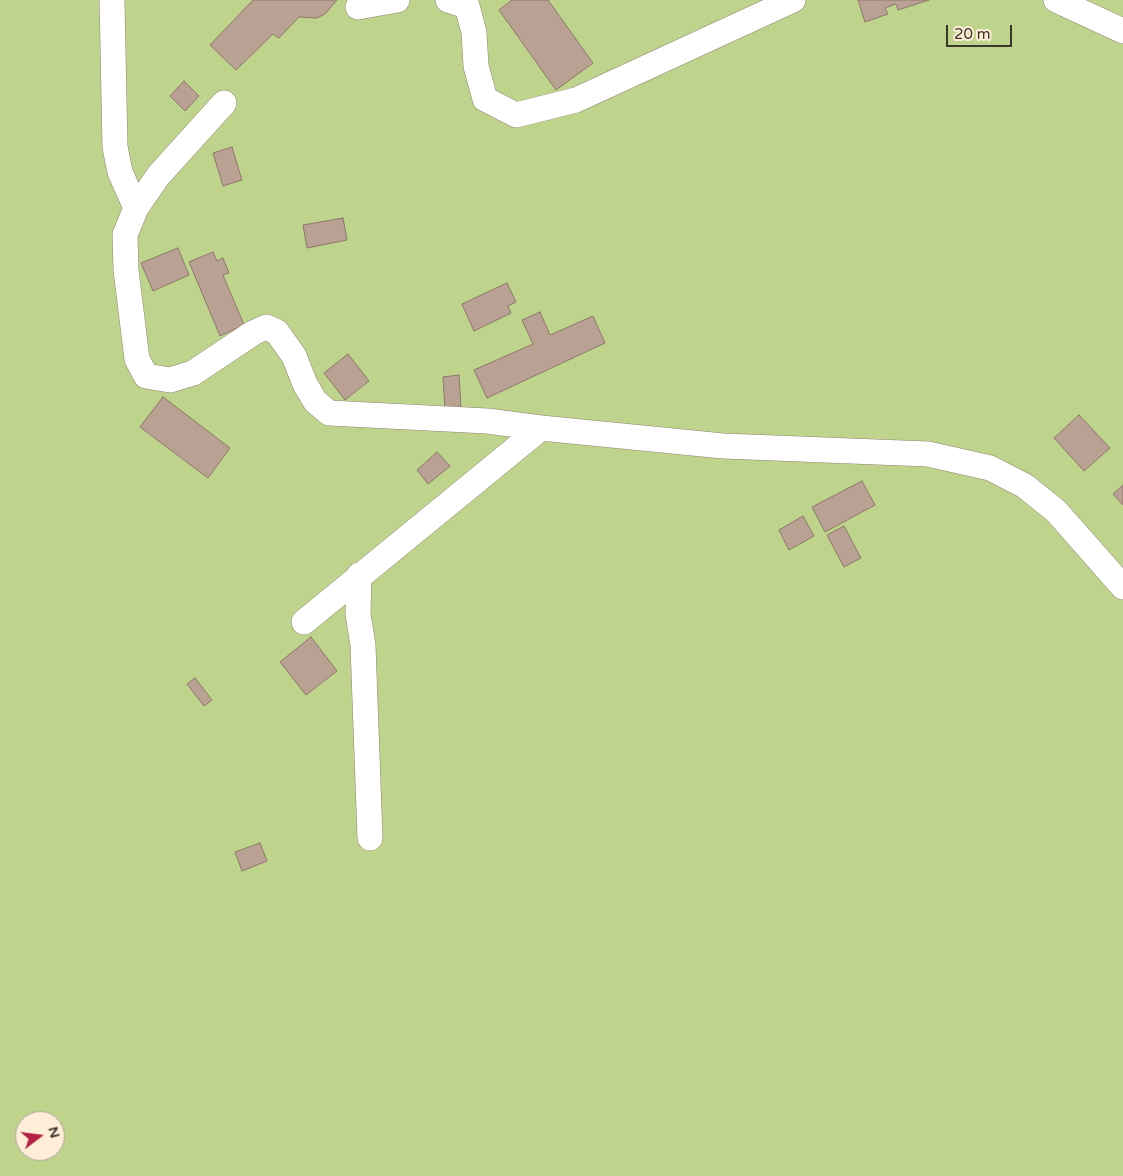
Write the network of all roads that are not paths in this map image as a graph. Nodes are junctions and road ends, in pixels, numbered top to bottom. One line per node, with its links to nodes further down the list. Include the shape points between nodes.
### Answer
1 (112, 0): 9 (lane, via 115,147 120,172)
2 (397, 0): 6 (lane)
3 (448, 0): 4 (lane, via 467,6 474,32 476,66 485,99 516,115 576,100)
4 (794, 0)
5 (1056, 0): 7 (lane)
6 (358, 7)
7 (1123, 31)
8 (224, 103): 9 (lane, via 158,176)
9 (136, 208): 10 (lane, via 124,235 126,270 137,359 146,376 170,380 192,374 266,327 277,332 294,356 315,401 328,413 487,421)
10 (541, 428): 11 (lane); 12 (lane, via 723,446 928,454 990,468 1025,486 1056,511)
11 (359, 575): 13 (lane); 14 (lane, via 358,614 363,646)
12 (1123, 587)
13 (304, 622)
14 (370, 838)

